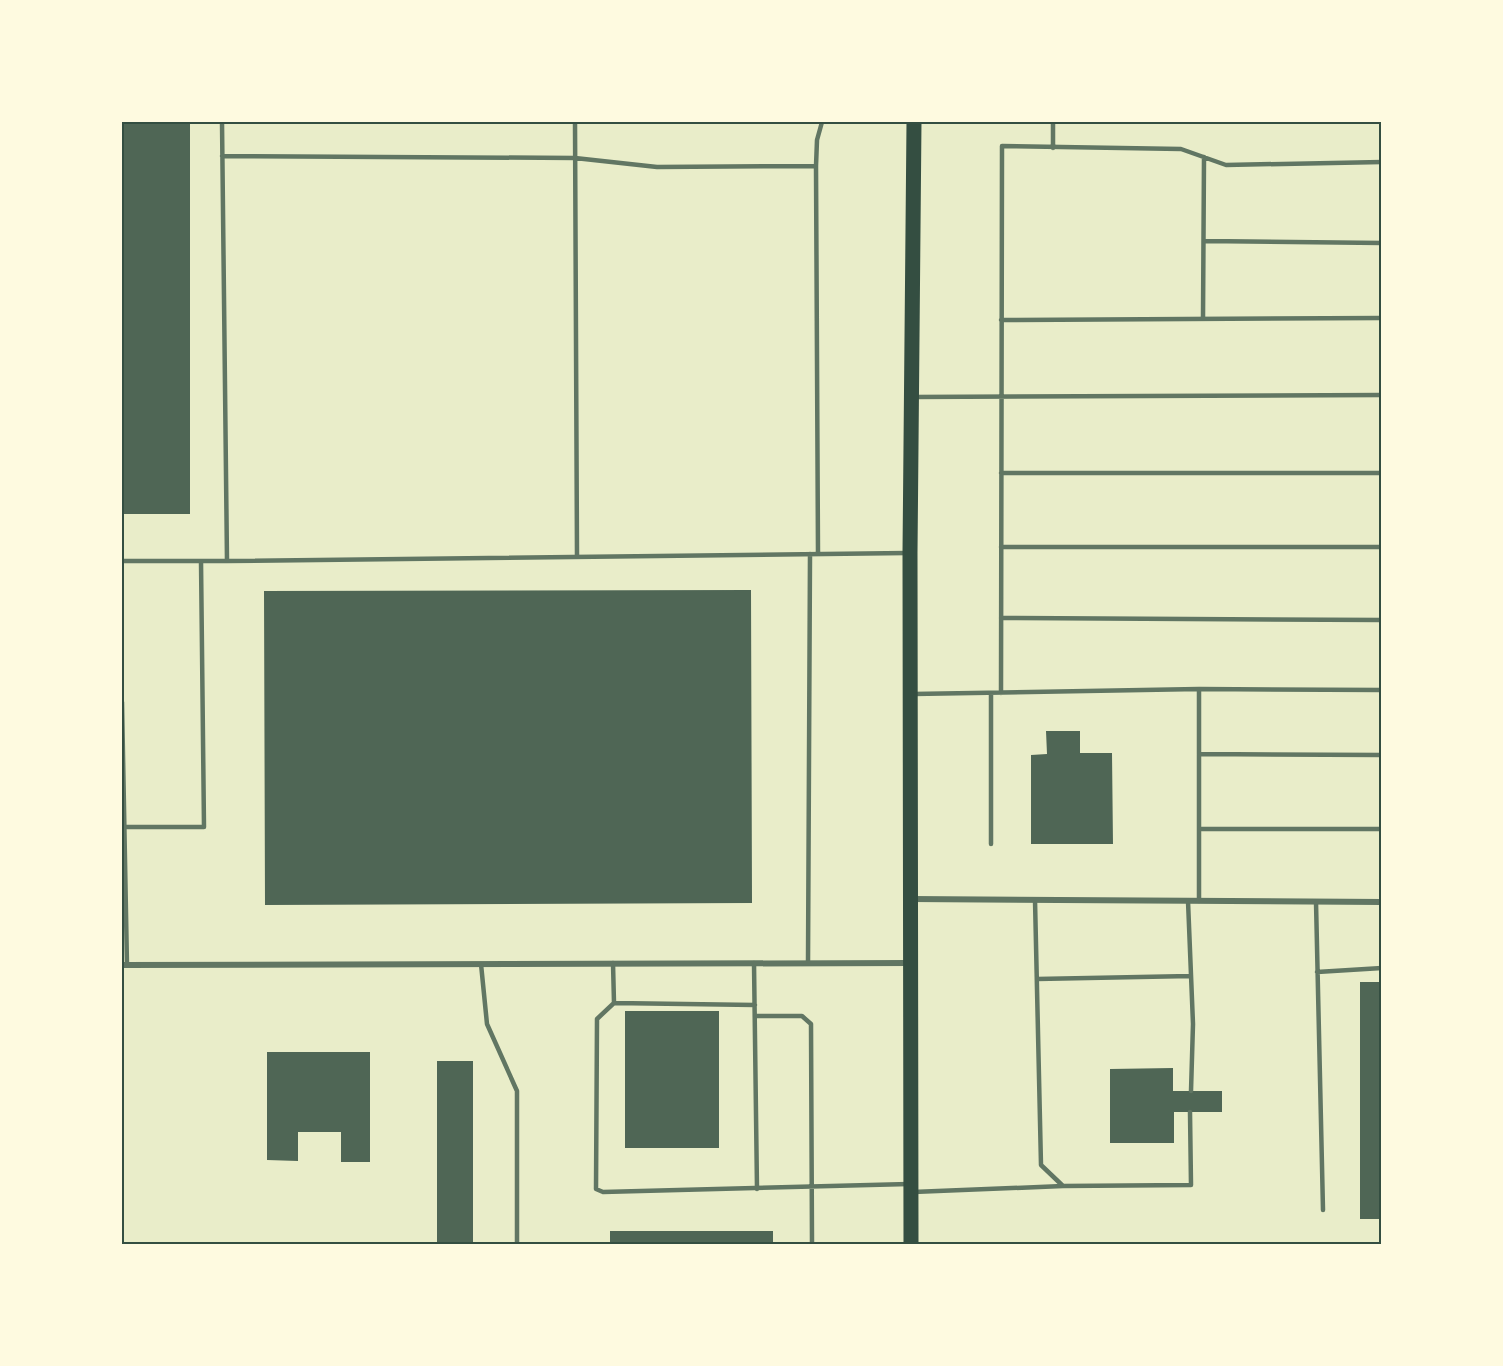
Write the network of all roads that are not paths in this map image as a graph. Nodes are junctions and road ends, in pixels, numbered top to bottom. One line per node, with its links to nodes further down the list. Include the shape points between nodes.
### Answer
1 (222, 122): 7 (lane)
2 (574, 122): 9 (lane)
3 (822, 122): 11 (lane)
4 (914, 122): 18 (main road)
5 (1053, 122): 6 (lane)
6 (1053, 148): 8 (lane, via 1181,149); 16 (lane, via 1002,146)
7 (222, 156): 9 (lane); 30 (lane)
8 (1204, 157): 10 (lane, via 1226,165); 12 (lane)
9 (575, 158): 11 (lane, via 657,166); 27 (lane)
10 (1382, 162)
11 (816, 166): 26 (lane)
12 (1204, 241): 13 (lane); 15 (lane)
13 (1382, 243)
14 (1382, 318): 15 (lane)
15 (1203, 319): 16 (lane)
16 (1001, 320): 19 (lane)
17 (1382, 395): 19 (lane)
18 (912, 397): 19 (lane); 24 (main road)
19 (1001, 398): 20 (lane)
20 (1001, 473): 21 (lane); 22 (lane)
21 (1382, 473)
22 (1001, 547): 23 (lane); 31 (lane)
23 (1382, 547)
24 (910, 553): 26 (lane); 37 (main road)
25 (810, 554): 26 (lane); 27 (lane); 53 (lane)
26 (818, 554)
27 (577, 556): 30 (lane)
28 (122, 561): 29 (lane)
29 (201, 561): 30 (lane); 41 (lane, via 204,827)
30 (227, 561)
31 (1001, 618): 32 (lane); 36 (lane)
32 (1382, 620)
33 (1198, 689): 34 (lane); 36 (lane); 39 (lane)
34 (1382, 690)
35 (991, 693): 36 (lane); 37 (lane); 44 (lane)
36 (1001, 693)
37 (910, 694): 45 (main road)
38 (122, 702): 41 (lane)
39 (1198, 754): 40 (lane); 43 (lane)
40 (1382, 755)
41 (124, 827): 56 (lane)
42 (1382, 829): 43 (lane)
43 (1198, 830): 48 (lane)
44 (991, 844)
45 (910, 899): 46 (street); 54 (main road)
46 (1035, 900): 47 (street); 60 (lane)
47 (1188, 901): 48 (street); 59 (lane)
48 (1198, 901): 49 (street)
49 (1316, 902): 50 (street); 58 (lane)
50 (1382, 902)
51 (614, 963): 52 (street); 55 (street); 61 (lane)
52 (754, 963): 53 (street); 62 (lane)
53 (808, 963): 54 (street)
54 (910, 963): 68 (main road)
55 (481, 964): 56 (street); 71 (lane, via 487,1024 517,1091)
56 (124, 965)
57 (1382, 968): 58 (lane)
58 (1317, 972): 70 (lane)
59 (1191, 976): 60 (lane); 64 (lane)
60 (1037, 979): 66 (lane, via 1041,1165)
61 (614, 1003): 62 (lane); 69 (lane, via 597,1019 596,1189)
62 (754, 1005): 63 (lane)
63 (755, 1016): 67 (lane, via 802,1016 811,1024); 69 (lane)
64 (1191, 1091)
65 (1190, 1112): 66 (lane, via 1191,1185)
66 (1063, 1186): 68 (lane)
67 (812, 1187): 68 (lane); 69 (lane); 72 (lane)
68 (910, 1188): 73 (main road)
69 (757, 1189)
70 (1323, 1210)
71 (518, 1245)
72 (813, 1245)
73 (911, 1245)

